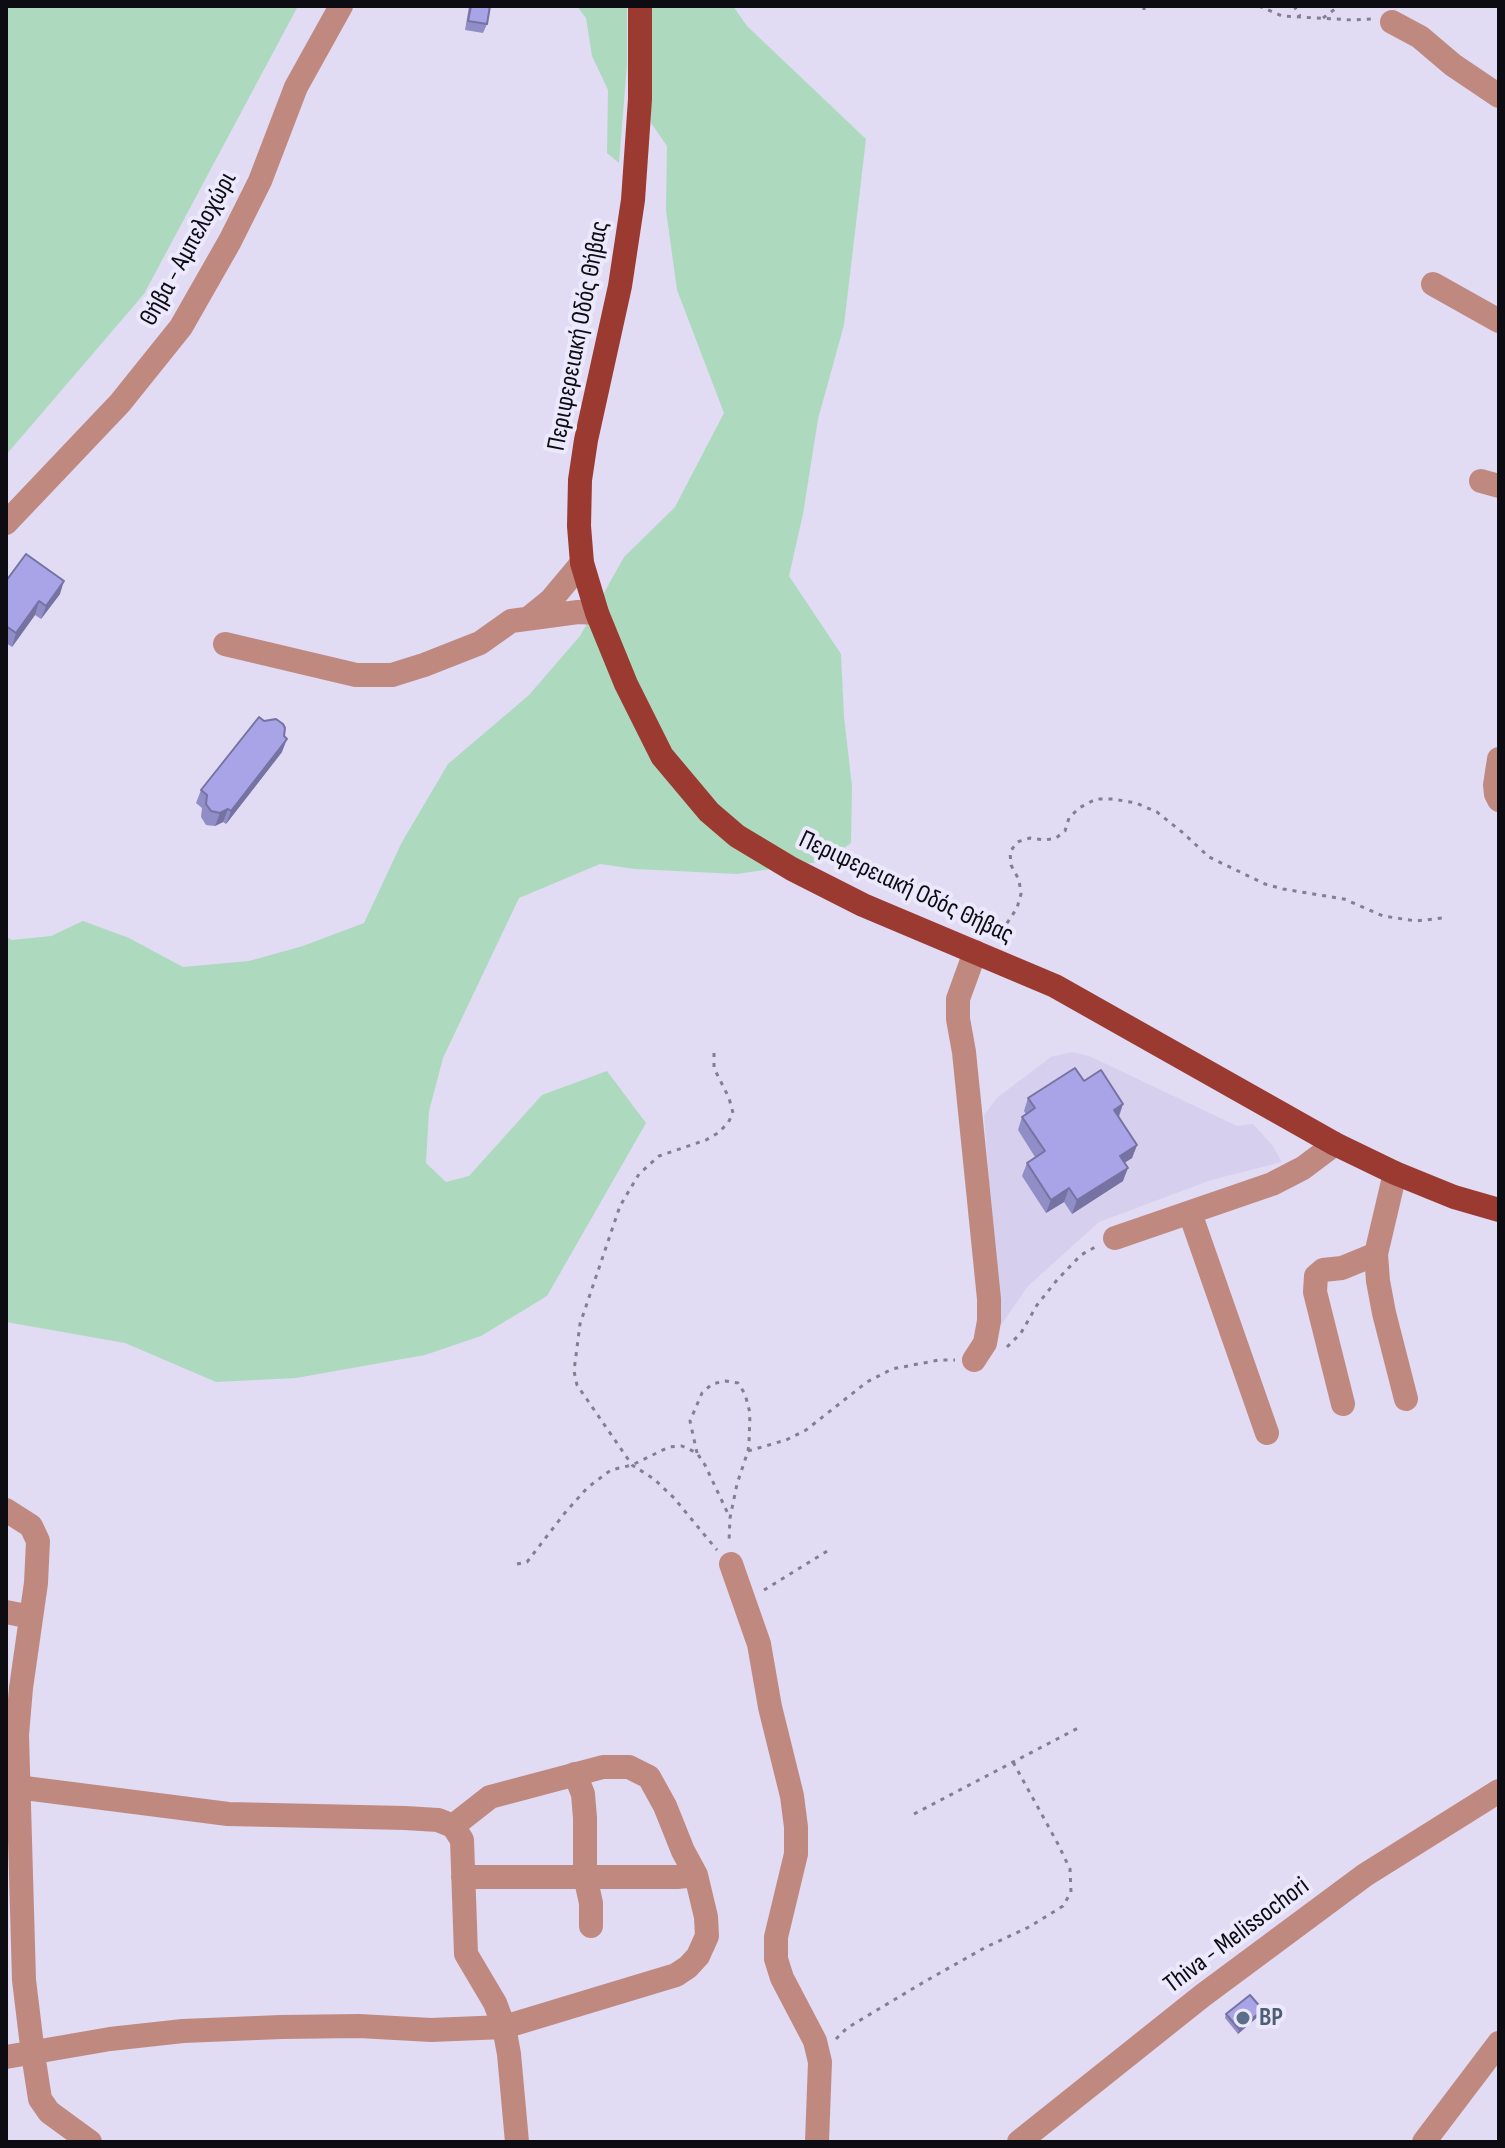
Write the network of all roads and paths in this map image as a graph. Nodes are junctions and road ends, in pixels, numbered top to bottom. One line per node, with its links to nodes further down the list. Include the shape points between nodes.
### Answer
1 (341, 6): 12 (street, Θήβα - Αμπελοχώρι, via 296,87 260,181 181,327 120,403)
2 (640, 6): 13 (main road, Περιφερειακή Οδός Θήβας, via 633,200 580,480)
3 (1259, 6): 6 (path)
4 (1294, 6): 6 (path)
5 (1339, 6): 7 (path)
6 (1301, 17): 7 (path)
7 (1323, 18): 8 (path)
8 (1392, 22): 9 (street)
9 (1499, 96)
10 (1433, 284): 11 (street)
11 (1499, 321)
12 (6, 523)
13 (582, 563): 14 (main road, Περιφερειακή Οδός Θήβας); 15 (street)
14 (597, 613): 15 (street); 20 (main road, Περιφερειακή Οδός Θήβας, via 662,756 709,812 792,869)
15 (530, 617): 16 (street, via 511,621 480,643 392,675 356,675)
16 (225, 644)
17 (1499, 759): 18 (street)
18 (1499, 800)
19 (1442, 918): 20 (path, via 1383,916 1344,899 1265,884 1209,857 1157,812 1136,803 1096,799 1079,808 1056,838 1017,842 1010,852 1021,894 1017,908)
20 (982, 955): 22 (main road, Περιφερειακή Οδός Θήβας, via 1055,986); 28 (street, via 958,999 989,1299 985,1343)
21 (714, 1053): 34 (path, via 714,1068 733,1113 718,1133 659,1156 639,1174 620,1206 580,1324 577,1385)
22 (1335, 1144): 23 (main road, Περιφερειακή Οδός Θήβας); 25 (street, via 1272,1184)
23 (1395, 1173): 24 (main road, Περιφερειακή Οδός Θήβας); 27 (street)
24 (1499, 1210)
25 (1190, 1213): 26 (street); 31 (street)
26 (1115, 1238): 28 (path, via 1081,1255 1010,1345 995,1356)
27 (1376, 1254): 29 (street, via 1384,1313); 30 (street, via 1316,1276 1315,1292)
28 (974, 1360): 32 (path, via 892,1369 806,1430)
29 (1406, 1399)
30 (1343, 1404)
31 (1267, 1433)
32 (748, 1451): 33 (path, via 745,1394 738,1383 725,1381 702,1393 695,1408 690,1421); 36 (path)
33 (697, 1453): 34 (path, via 669,1447); 36 (path)
34 (632, 1465): 38 (path, via 611,1470 587,1488 527,1562); 39 (path, via 674,1498)
35 (6, 1510): 42 (street, via 31,1526 38,1541)
36 (730, 1518): 39 (path)
37 (829, 1550): 40 (path)
38 (517, 1564)
39 (731, 1564): 40 (street)
40 (745, 1603): 61 (street, via 759,1644 796,1827 796,1854 776,1937 776,1959)
41 (6, 1612): 42 (street)
42 (31, 1617): 43 (street)
43 (13, 1688): 47 (street)
44 (1080, 1727): 45 (path)
45 (1013, 1762): 49 (path); 61 (path, via 1070,1869 1071,1892 1063,1906 847,2028)
46 (575, 1774): 50 (street, via 490,1797); 52 (street, via 629,1767 649,1777); 53 (street, via 583,1794)
47 (17, 1787): 50 (street, via 228,1814 405,1818); 51 (street)
48 (1499, 1791): 65 (street, Thiva - Melissochori, via 1355,1882)
49 (914, 1814)
50 (453, 1826): 54 (street, via 462,1840)
51 (13, 1850): 56 (street)
52 (696, 1875): 53 (street); 57 (street, via 707,1936 688,1967)
53 (585, 1876): 54 (street); 55 (street)
54 (463, 1877): 57 (street, via 466,1954)
55 (591, 1926)
56 (15, 1981): 59 (street)
57 (504, 2027): 59 (street, via 183,2031); 63 (street)
58 (1499, 2043): 66 (street)
59 (33, 2054): 60 (street); 62 (street, via 40,2099)
60 (6, 2057)
61 (820, 2062): 64 (street)
62 (90, 2142)
63 (517, 2142)
64 (817, 2142)
65 (1019, 2142)
66 (1424, 2142)

